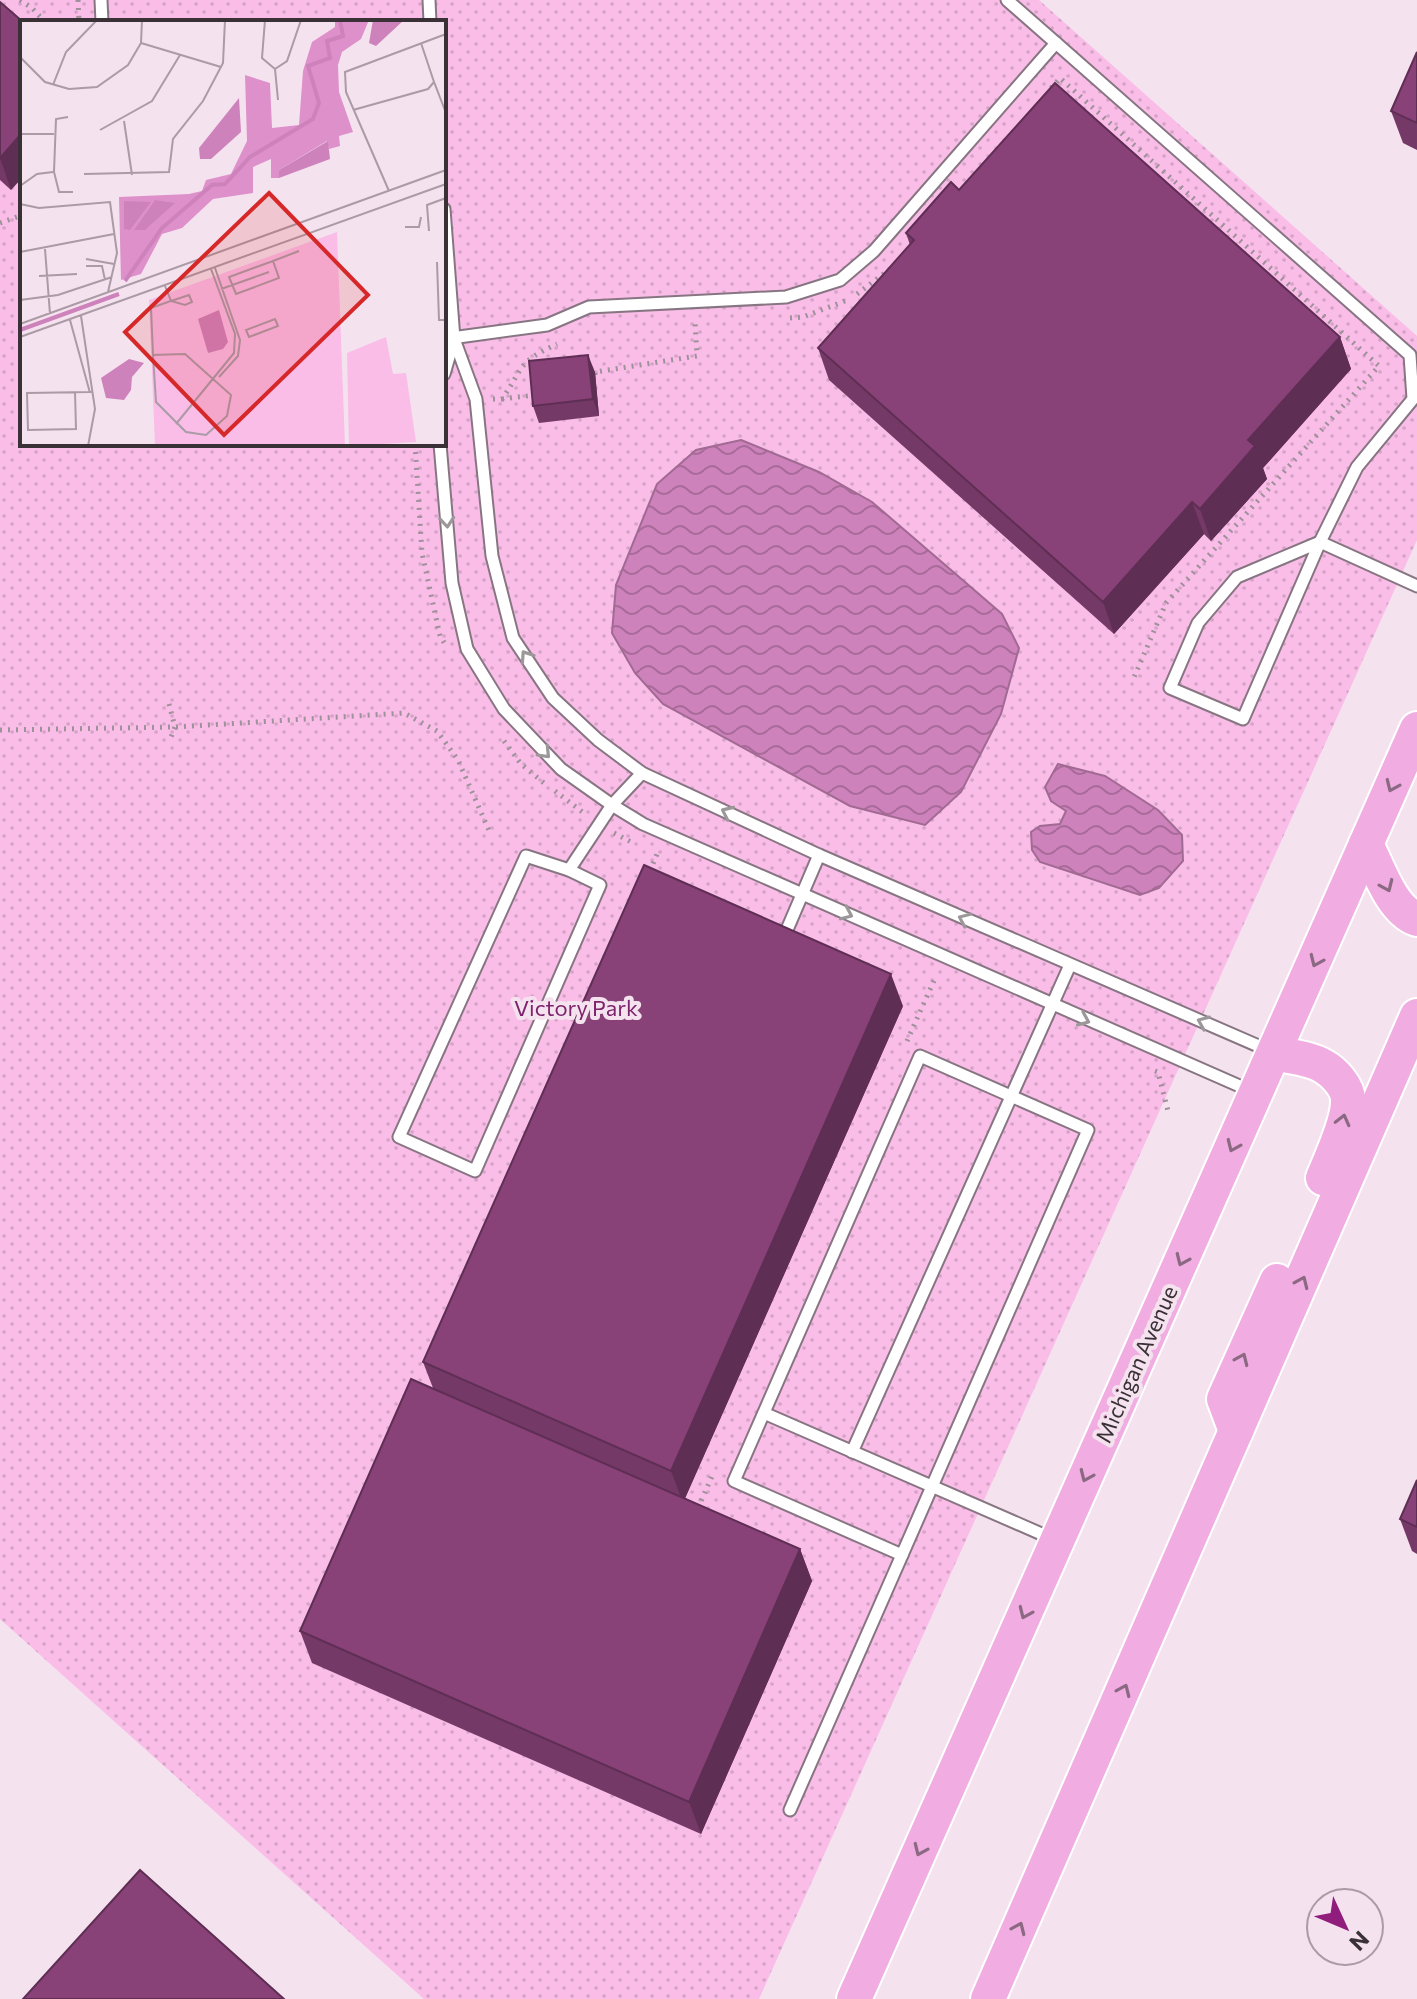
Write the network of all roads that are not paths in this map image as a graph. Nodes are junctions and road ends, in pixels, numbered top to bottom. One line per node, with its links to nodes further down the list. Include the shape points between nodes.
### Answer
1 (101, 0): 4 (lane)
2 (429, 0): 5 (lane)
3 (1007, 0): 6 (lane)
4 (102, 20)
5 (430, 20)
6 (1056, 43): 8 (lane, via 874,251 840,280 786,297 589,307 547,325); 11 (lane, via 1410,355 1413,399 1357,467)
7 (446, 261): 8 (lane)
8 (449, 339): 9 (lane); 14 (lane, one-way to 8, via 553,698 513,638 492,556 476,399)
9 (446, 360)
10 (440, 446): 15 (lane, one-way to 15, via 452,583 467,649 504,709 561,769)
11 (1320, 542): 11 (lane, via 1243,719 1170,688 1198,623 1237,577); 12 (lane)
12 (1417, 586)
13 (1417, 729): 16 (main road, Michigan Avenue, one-way to 16)
14 (642, 773): 15 (lane); 17 (lane, one-way to 14)
15 (612, 805): 18 (lane); 19 (lane, via 643,824)
16 (1366, 844): 20 (main road, one-way to 20, via 1394,901); 25 (main road, Michigan Avenue, one-way to 25)
17 (819, 855): 19 (lane); 22 (lane, one-way to 17)
18 (569, 870): 18 (lane, via 526,856 399,1137 475,1171 600,885)
19 (803, 894): 21 (lane); 23 (lane, one-way to 23)
20 (1417, 919)
21 (778, 951)
22 (1070, 965): 23 (lane); 25 (lane, one-way to 22)
23 (1052, 1006): 26 (lane, one-way to 26); 27 (lane)
24 (1417, 1016): 29 (main road, one-way to 24)
25 (1275, 1053): 26 (main road, Michigan Avenue); 29 (main road, one-way to 25, via 1224,1399 1336,1147 1348,1101 1336,1075 1322,1065)
26 (1257, 1094): 32 (main road, Michigan Avenue, one-way to 32)
27 (1012, 1097): 28 (lane, via 920,1056); 30 (lane); 31 (lane, via 1088,1130)
28 (764, 1413): 30 (lane); 33 (lane, via 734,1481)
29 (1236, 1431): 36 (main road, one-way to 29)
30 (852, 1452): 31 (lane)
31 (932, 1487): 32 (lane); 33 (lane)
32 (1057, 1541): 35 (main road, Michigan Avenue, one-way to 35)
33 (902, 1555): 34 (lane)
34 (790, 1810)
35 (854, 1999)
36 (988, 1999)

